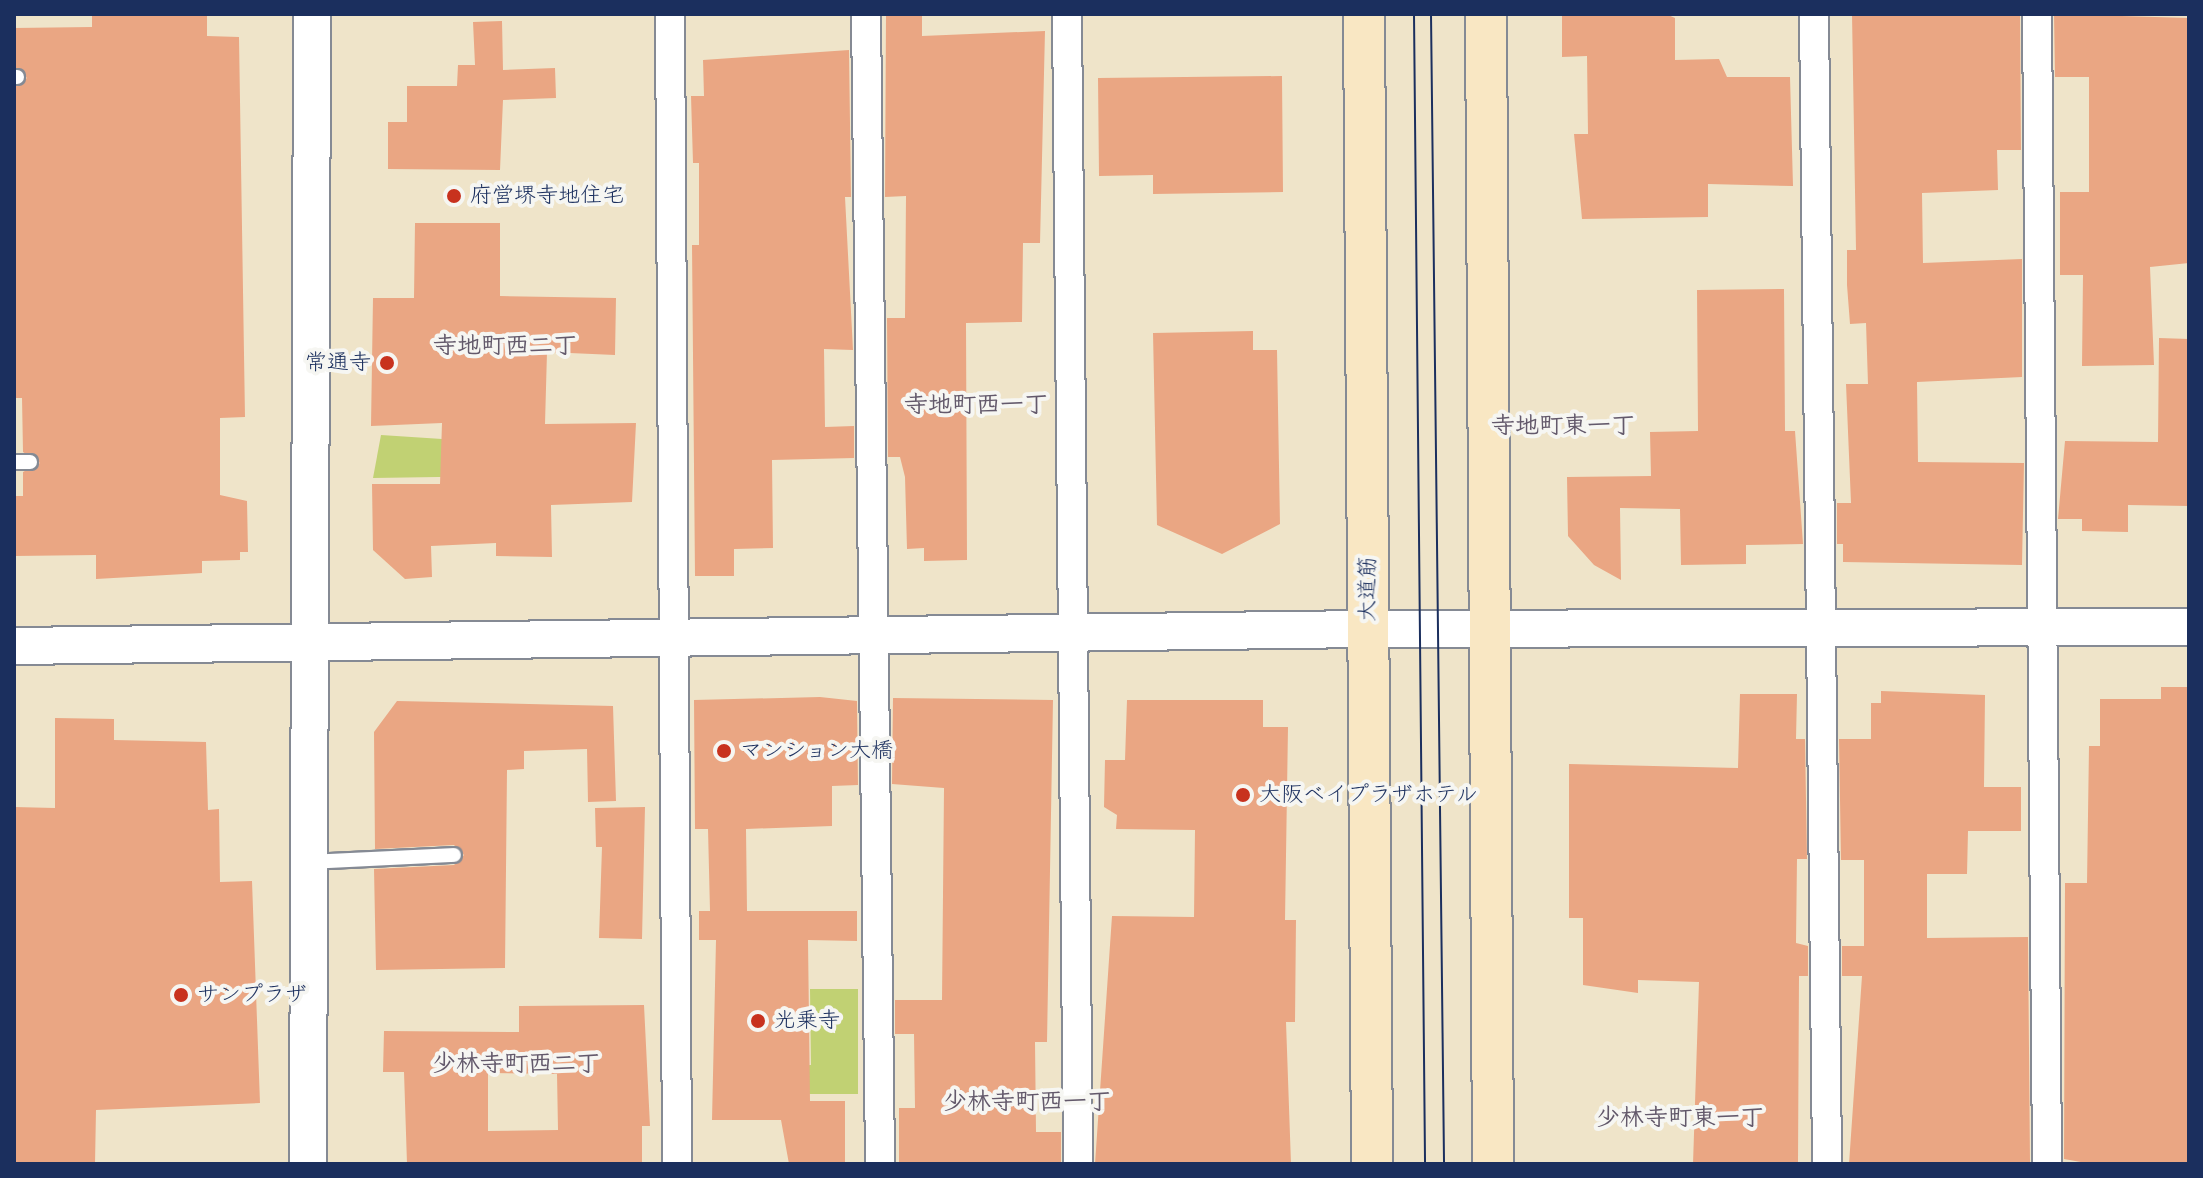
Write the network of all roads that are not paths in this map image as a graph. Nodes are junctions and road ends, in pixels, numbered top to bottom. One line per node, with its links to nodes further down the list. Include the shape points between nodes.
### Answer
1 (312, 14): 19 (street)
2 (670, 14): 18 (street)
3 (866, 14): 17 (street)
4 (1067, 14): 16 (street)
5 (1364, 14): 15 (main road, 大道筋)
6 (1486, 14): 13 (main road)
7 (1814, 14): 14 (street)
8 (2037, 14): 11 (street)
9 (14, 462): 10 (lane)
10 (30, 462)
11 (2040, 627): 12 (street); 14 (street); 30 (street)
12 (2189, 627)
13 (1488, 628): 14 (street); 15 (street); 28 (main road)
14 (1820, 628): 29 (street)
15 (1369, 629): 16 (street); 27 (main road, 大道筋)
16 (1078, 635): 17 (street); 26 (street)
17 (871, 637): 18 (street); 25 (street)
18 (678, 639): 19 (street); 24 (street)
19 (307, 640): 20 (street); 22 (street)
20 (14, 646)
21 (454, 855): 22 (lane)
22 (308, 862): 23 (street)
23 (308, 1164)
24 (677, 1164)
25 (880, 1164)
26 (1078, 1164)
27 (1372, 1164)
28 (1493, 1164)
29 (1827, 1164)
30 (2047, 1164)

